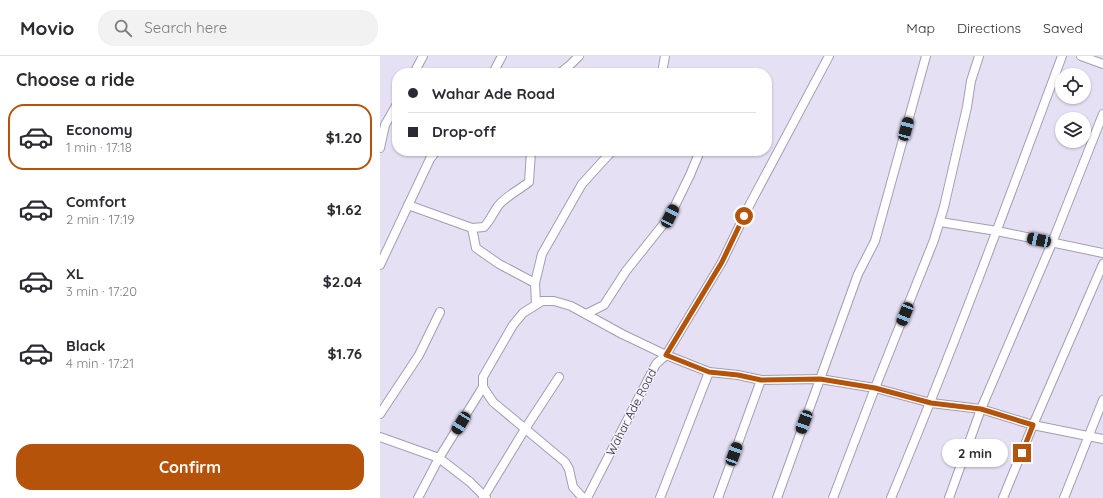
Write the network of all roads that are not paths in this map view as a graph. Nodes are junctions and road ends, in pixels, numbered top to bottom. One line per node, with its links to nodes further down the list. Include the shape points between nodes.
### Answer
1 (423, 56): 11 (street)
2 (502, 56): 12 (street)
3 (579, 56): 13 (street)
4 (665, 56): 14 (street)
5 (829, 56): 34 (street, Wahar Ade Road, via 722,262)
6 (926, 56): 37 (street, via 875,241 858,274)
7 (979, 56): 23 (street, via 971,81)
8 (1062, 56): 25 (street)
9 (1081, 56): 10 (street)
10 (1103, 64)
11 (417, 68)
12 (496, 68)
13 (566, 68)
14 (663, 68)
15 (392, 113): 17 (street, via 385,125)
16 (1103, 114): 26 (street)
17 (380, 148)
18 (432, 156): 22 (street)
19 (531, 156): 24 (street, via 529,182 498,207 488,224)
20 (607, 156): 30 (street, via 582,184 542,254)
21 (698, 156): 33 (street, via 670,216 604,305)
22 (408, 205): 24 (street); 29 (street)
23 (940, 222): 25 (street); 40 (street)
24 (472, 228): 30 (street, via 476,248 499,264)
25 (997, 231): 26 (street); 42 (street)
26 (1052, 243): 27 (street); 43 (street)
27 (1103, 253)
28 (1103, 264): 45 (street)
29 (380, 265)
30 (535, 283): 31 (street)
31 (536, 304): 33 (street, via 542,300 554,300); 39 (street, via 522,313 513,325 483,377)
32 (440, 312): 44 (street, via 419,355)
33 (586, 314): 34 (street)
34 (666, 355): 35 (street); 54 (street, Wahar Ade Road, via 656,364)
35 (709, 372): 38 (street); 55 (street)
36 (559, 377): 46 (street)
37 (820, 379): 38 (street); 40 (street); 57 (street)
38 (761, 380): 56 (street)
39 (483, 387): 46 (street, via 493,402); 50 (street)
40 (875, 388): 42 (street); 58 (street)
41 (1103, 400): 47 (street)
42 (931, 403): 43 (street); 59 (street)
43 (981, 409): 45 (street); 60 (street)
44 (380, 414)
45 (1033, 425): 47 (street); 61 (street)
46 (525, 429): 51 (street); 53 (street, via 565,462 573,487)
47 (1089, 436): 49 (street); 62 (street)
48 (380, 437): 50 (street)
49 (1103, 439)
50 (440, 458): 51 (street); 52 (street)
51 (485, 497)
52 (418, 498)
53 (583, 498)
54 (587, 498)
55 (660, 498)
56 (718, 498)
57 (777, 498)
58 (833, 498)
59 (891, 498)
60 (949, 498)
61 (1003, 498)
62 (1064, 498)

